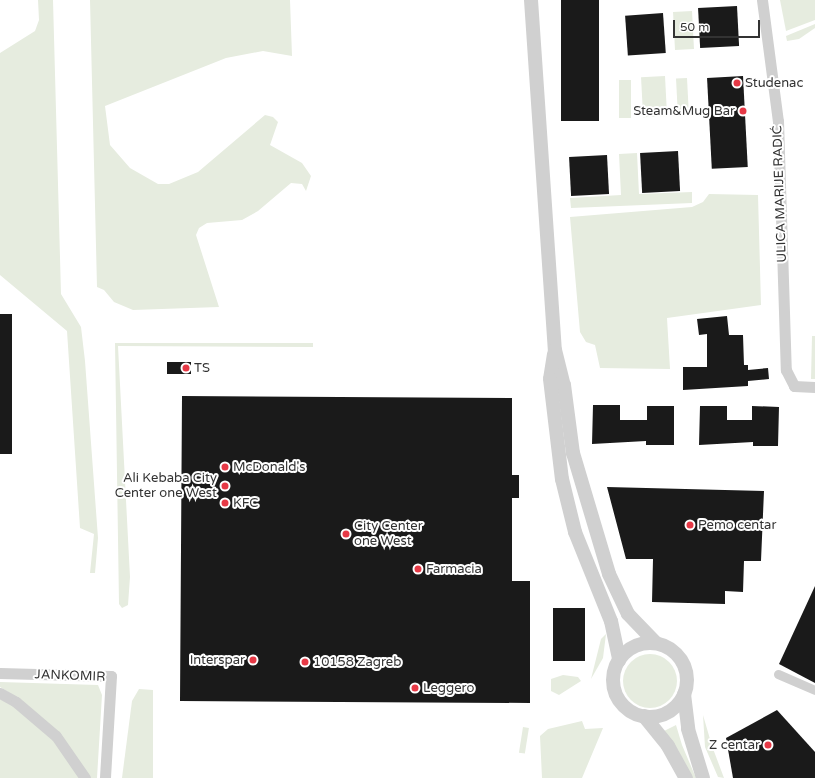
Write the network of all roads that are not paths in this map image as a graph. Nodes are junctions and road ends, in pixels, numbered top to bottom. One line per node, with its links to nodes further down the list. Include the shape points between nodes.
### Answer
1 (530, 0): 3 (street)
2 (762, 0): 4 (street, ULICA MARIJE RADIĆ, via 779,147 786,370 794,386)
3 (555, 350): 5 (street, via 564,385 574,453 609,574 628,614); 6 (street, via 550,379 562,479 575,532 611,622)
4 (815, 387)
5 (656, 643): 6 (street, via 633,647); 11 (street, via 674,651 682,660 687,683)
6 (619, 660): 12 (street, via 614,671 616,694 632,712)
7 (0, 673): 14 (street, JANKOMIR, via 112,676)
8 (778, 674): 9 (street)
9 (815, 690)
10 (0, 693): 13 (street, via 56,736)
11 (684, 694): 12 (street, via 668,712); 16 (street, via 688,729)
12 (644, 716): 15 (street, via 668,746)
13 (85, 778)
14 (105, 778)
15 (686, 778)
16 (704, 778)

